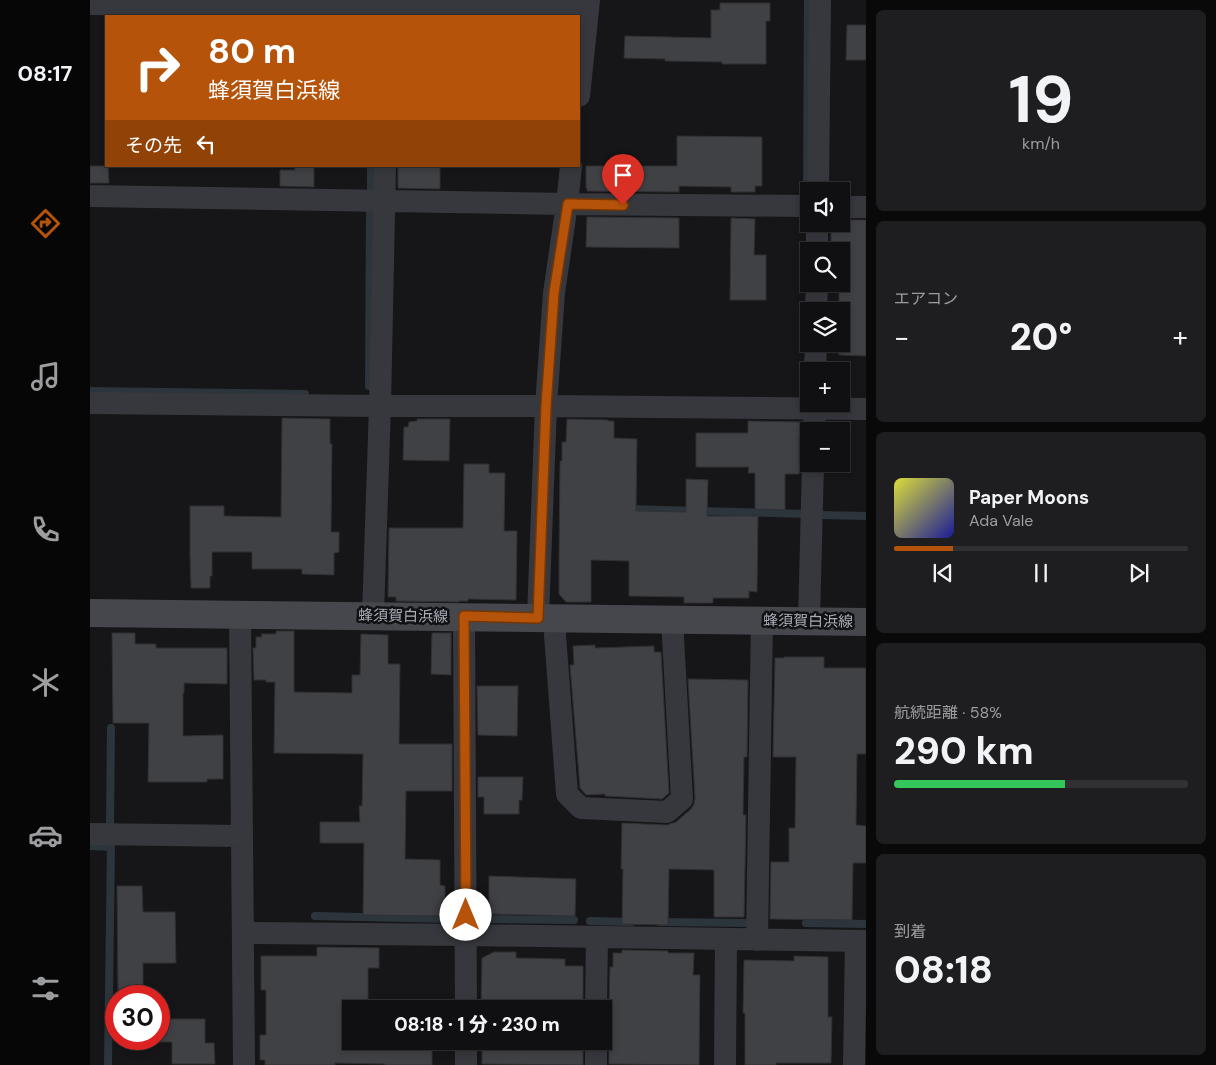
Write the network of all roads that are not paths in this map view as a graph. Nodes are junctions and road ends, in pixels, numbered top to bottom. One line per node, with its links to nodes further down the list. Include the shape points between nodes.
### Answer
1 (820, 0): 9 (street)
2 (138, 2): 3 (street); 5 (street)
3 (90, 4)
4 (588, 4): 5 (street); 6 (street)
5 (384, 8)
6 (580, 86)
7 (385, 167): 11 (street)
8 (571, 167): 12 (street)
9 (818, 182)
10 (90, 196): 11 (street)
11 (385, 200): 12 (street); 17 (street)
12 (568, 204): 13 (street); 18 (street, via 554,293)
13 (800, 206)
14 (850, 207): 15 (street)
15 (866, 207)
16 (90, 403): 17 (street)
17 (380, 406): 18 (street); 25 (street)
18 (546, 406): 19 (street); 27 (street)
19 (800, 406)
20 (850, 408): 21 (street)
21 (866, 409)
22 (813, 472): 30 (street)
23 (90, 612): 24 (main road, 蜂須賀白浜線)
24 (240, 614): 25 (main road, 蜂須賀白浜線); 33 (street)
25 (374, 615): 26 (main road, 蜂須賀白浜線)
26 (464, 616): 27 (main road, 蜂須賀白浜線); 35 (street)
27 (547, 618): 28 (main road, 蜂須賀白浜線); 28 (street, via 555,635 567,794 581,808 667,812 682,800)
28 (672, 619): 29 (main road, 蜂須賀白浜線)
29 (762, 620): 30 (main road, 蜂須賀白浜線); 38 (street)
30 (809, 621): 31 (main road, 蜂須賀白浜線)
31 (866, 622)
32 (90, 834): 33 (street)
33 (242, 836): 34 (street)
34 (243, 934): 35 (street); 44 (street)
35 (467, 935): 36 (street); 40 (street)
36 (597, 937): 37 (street); 41 (street)
37 (726, 939): 38 (street); 47 (street)
38 (757, 940): 39 (street)
39 (861, 941): 48 (street)
40 (466, 1000)
41 (596, 1000)
42 (466, 1050): 45 (street)
43 (596, 1050): 46 (street)
44 (244, 1065)
45 (466, 1065)
46 (596, 1065)
47 (725, 1065)
48 (854, 1065)

